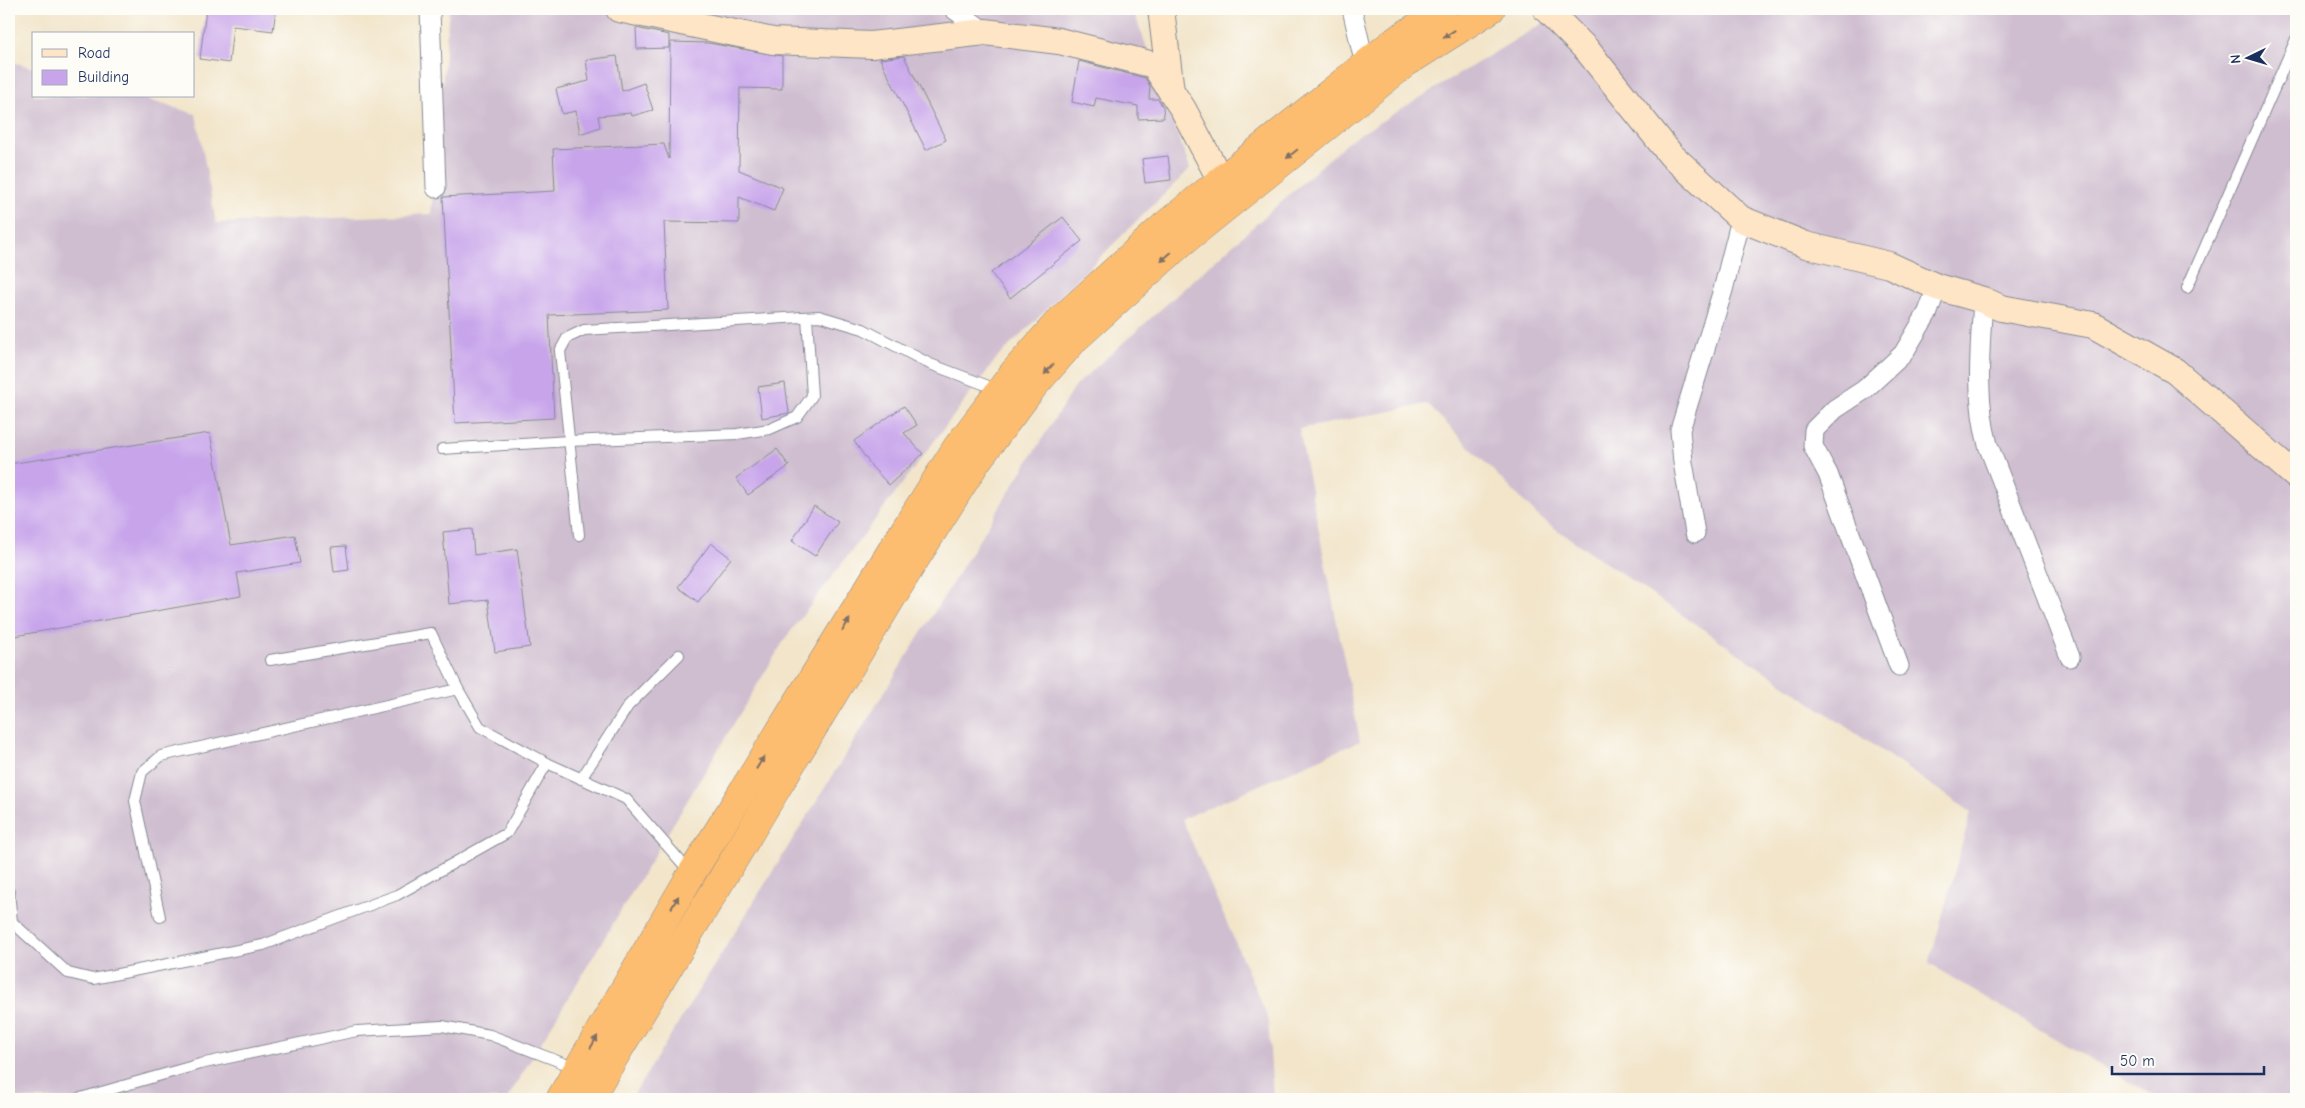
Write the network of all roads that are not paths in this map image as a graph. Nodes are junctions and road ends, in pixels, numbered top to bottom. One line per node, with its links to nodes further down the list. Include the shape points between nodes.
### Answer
1 (430, 9): 14 (street)
2 (619, 9): 9 (street, via 773,41 871,45)
3 (954, 9): 9 (street)
4 (1161, 9): 12 (street)
5 (1352, 9): 11 (street)
6 (1444, 9): 11 (highway)
7 (1491, 9): 13 (highway, one-way to 13)
8 (1546, 9): 16 (street, via 1587,50 1671,155)
9 (985, 32): 12 (street, via 1059,41 1154,65)
10 (2296, 39): 18 (lane)
11 (1365, 65): 13 (highway)
12 (1171, 91): 15 (street)
13 (1316, 119): 15 (highway)
14 (436, 188)
15 (1229, 189): 21 (highway, via 1165,225 1059,321); 40 (highway, one-way to 40, via 1180,244 1076,338 977,461 910,566)
16 (1741, 219): 17 (street, via 1806,245 1889,265); 25 (street, via 1680,430)
17 (1937, 287): 19 (street); 30 (street, via 1928,312 1903,354 1814,430 1813,446 1828,474)
18 (2187, 288)
19 (1984, 300): 24 (street, via 2001,308 2093,325 2175,371); 28 (street, via 1978,375 1981,420)
20 (807, 317): 21 (lane, via 819,316 863,329 930,364); 22 (lane, via 812,396 796,417 770,429 737,434); 22 (lane, via 584,330 567,338 560,351)
21 (1000, 391): 34 (highway, one-way to 21, via 957,447)
22 (569, 441): 23 (lane); 26 (lane)
23 (442, 449)
24 (2296, 476)
25 (1695, 533)
26 (579, 535)
27 (679, 655): 33 (lane, via 628,706)
28 (2070, 657)
29 (270, 660): 31 (lane, via 431,634)
30 (1899, 666)
31 (458, 689): 32 (lane, via 480,727); 36 (lane, via 161,756 142,772 135,801)
32 (547, 763): 33 (lane); 35 (lane, via 507,833 397,895 264,945 93,979 68,973 12,922)
33 (581, 779): 34 (lane, via 626,799)
34 (692, 874): 37 (highway, one-way to 34)
35 (9, 892)
36 (160, 917)
37 (578, 1069): 38 (lane, via 490,1035 442,1026 357,1032 200,1064); 39 (highway)
38 (77, 1099)
39 (560, 1099)
40 (589, 1099)

